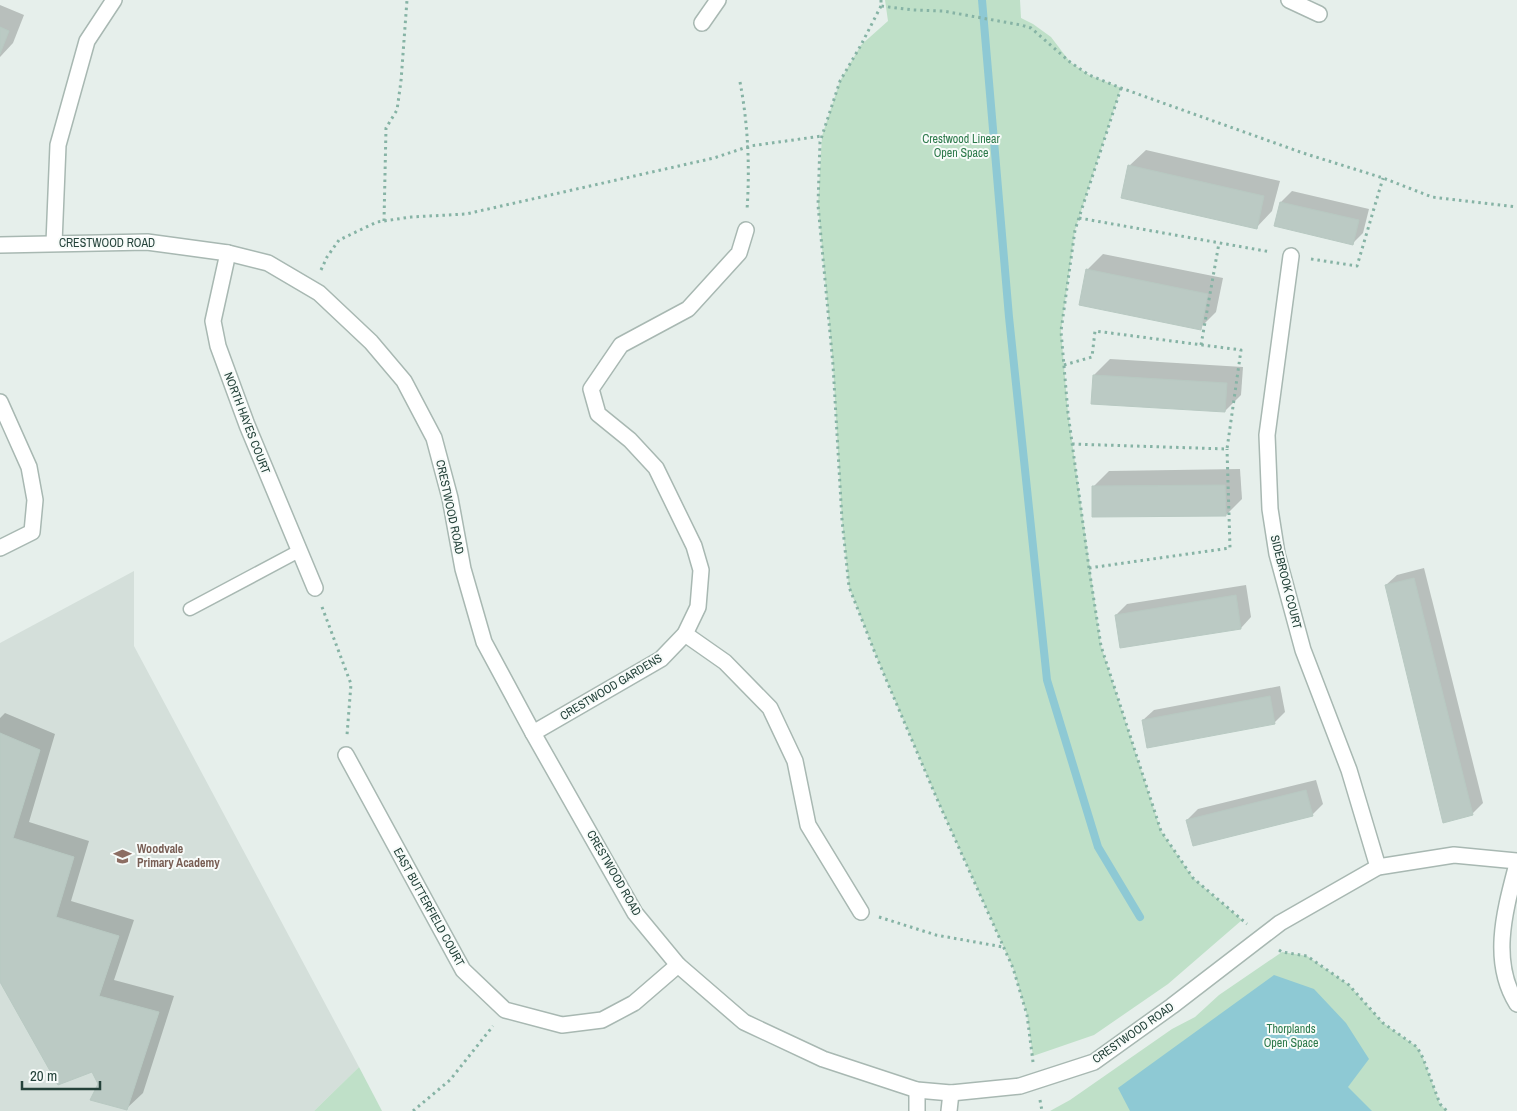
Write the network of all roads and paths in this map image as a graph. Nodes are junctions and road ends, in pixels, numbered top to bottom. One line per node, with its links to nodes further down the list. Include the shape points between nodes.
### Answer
1 (114, 0): 19 (street, via 87,41 58,145)
2 (407, 0): 16 (path, via 398,110 386,128)
3 (718, 0): 8 (street)
4 (880, 0): 6 (path)
5 (1289, 0): 7 (street)
6 (880, 6): 10 (path, via 943,12 1031,28 1089,75); 11 (path, via 840,81)
7 (1319, 14)
8 (702, 23)
9 (740, 82): 12 (path)
10 (1121, 88): 13 (path); 15 (path)
11 (822, 136): 12 (path); 41 (path, via 818,205 849,587 937,799)
12 (747, 147): 16 (path, via 714,158 466,214); 17 (path)
13 (1383, 178): 14 (path, via 1432,197); 22 (path, via 1357,266)
14 (1517, 207)
15 (1079, 218): 18 (path); 25 (path, via 1060,331)
16 (384, 220): 23 (path, via 339,240)
17 (746, 230): 34 (street, CRESTWOOD GARDENS, via 739,253 688,309 621,345 591,389 598,414 630,440 656,468 694,546 701,570 698,607)
18 (1219, 242): 22 (path); 24 (path)
19 (54, 243): 20 (street, CRESTWOOD ROAD); 21 (street, CRESTWOOD ROAD, via 147,242)
20 (0, 246)
21 (228, 252): 23 (street, CRESTWOOD ROAD, via 268,263); 30 (street, NORTH HAYES COURT, via 213,321 218,346 246,425)
22 (1291, 256): 38 (street, SIDEBROOK COURT, via 1267,435 1270,509 1277,554 1303,650 1349,770)
23 (312, 289): 35 (street, CRESTWOOD ROAD, via 371,342 404,381 434,438 450,498 463,569 484,642)
24 (1201, 345): 25 (path, via 1096,331 1092,357); 28 (path, via 1241,350)
25 (1064, 365): 27 (path)
26 (0, 402): 29 (street, via 29,466 35,500 32,532)
27 (1072, 444): 28 (path); 31 (path)
28 (1227, 449): 31 (path, via 1230,548)
29 (0, 548)
30 (299, 551): 32 (street, NORTH HAYES COURT); 33 (lane)
31 (1089, 568): 40 (path, via 1101,646 1161,831 1193,878)
32 (315, 588): 36 (path, via 351,684)
33 (190, 609)
34 (685, 634): 35 (street, CRESTWOOD GARDENS, via 661,659); 39 (street, via 725,662 770,708 795,761 808,825)
35 (533, 733): 42 (street, CRESTWOOD ROAD, via 636,913)
36 (346, 754): 44 (street, EAST BUTTERFIELD COURT, via 463,970)
37 (1517, 863): 38 (street, CRESTWOOD ROAD, via 1454,855); 43 (street, via 1506,904 1502,938 1504,975)
38 (1378, 867): 40 (street, CRESTWOOD ROAD, via 1280,923)
39 (861, 912): 41 (path, via 936,935)
40 (1262, 937): 45 (street, CRESTWOOD ROAD, via 1094,1062); 51 (path, via 1282,952 1308,956 1350,985 1383,1023 1417,1046 1440,1104)
41 (1004, 947): 45 (path, via 1027,1015)
42 (678, 965): 44 (street, EAST BUTTERFIELD COURT, via 634,1004 602,1020 562,1025); 46 (street, CRESTWOOD ROAD, via 744,1022 823,1059)
43 (1517, 1004)
44 (505, 1010): 48 (path, via 450,1080)
45 (1036, 1080): 47 (street, CRESTWOOD ROAD, via 1020,1086)
46 (917, 1090): 47 (street, CRESTWOOD ROAD); 49 (street)
47 (951, 1093): 50 (street)
48 (414, 1111)
49 (917, 1111)
50 (949, 1111)
51 (1448, 1111)

